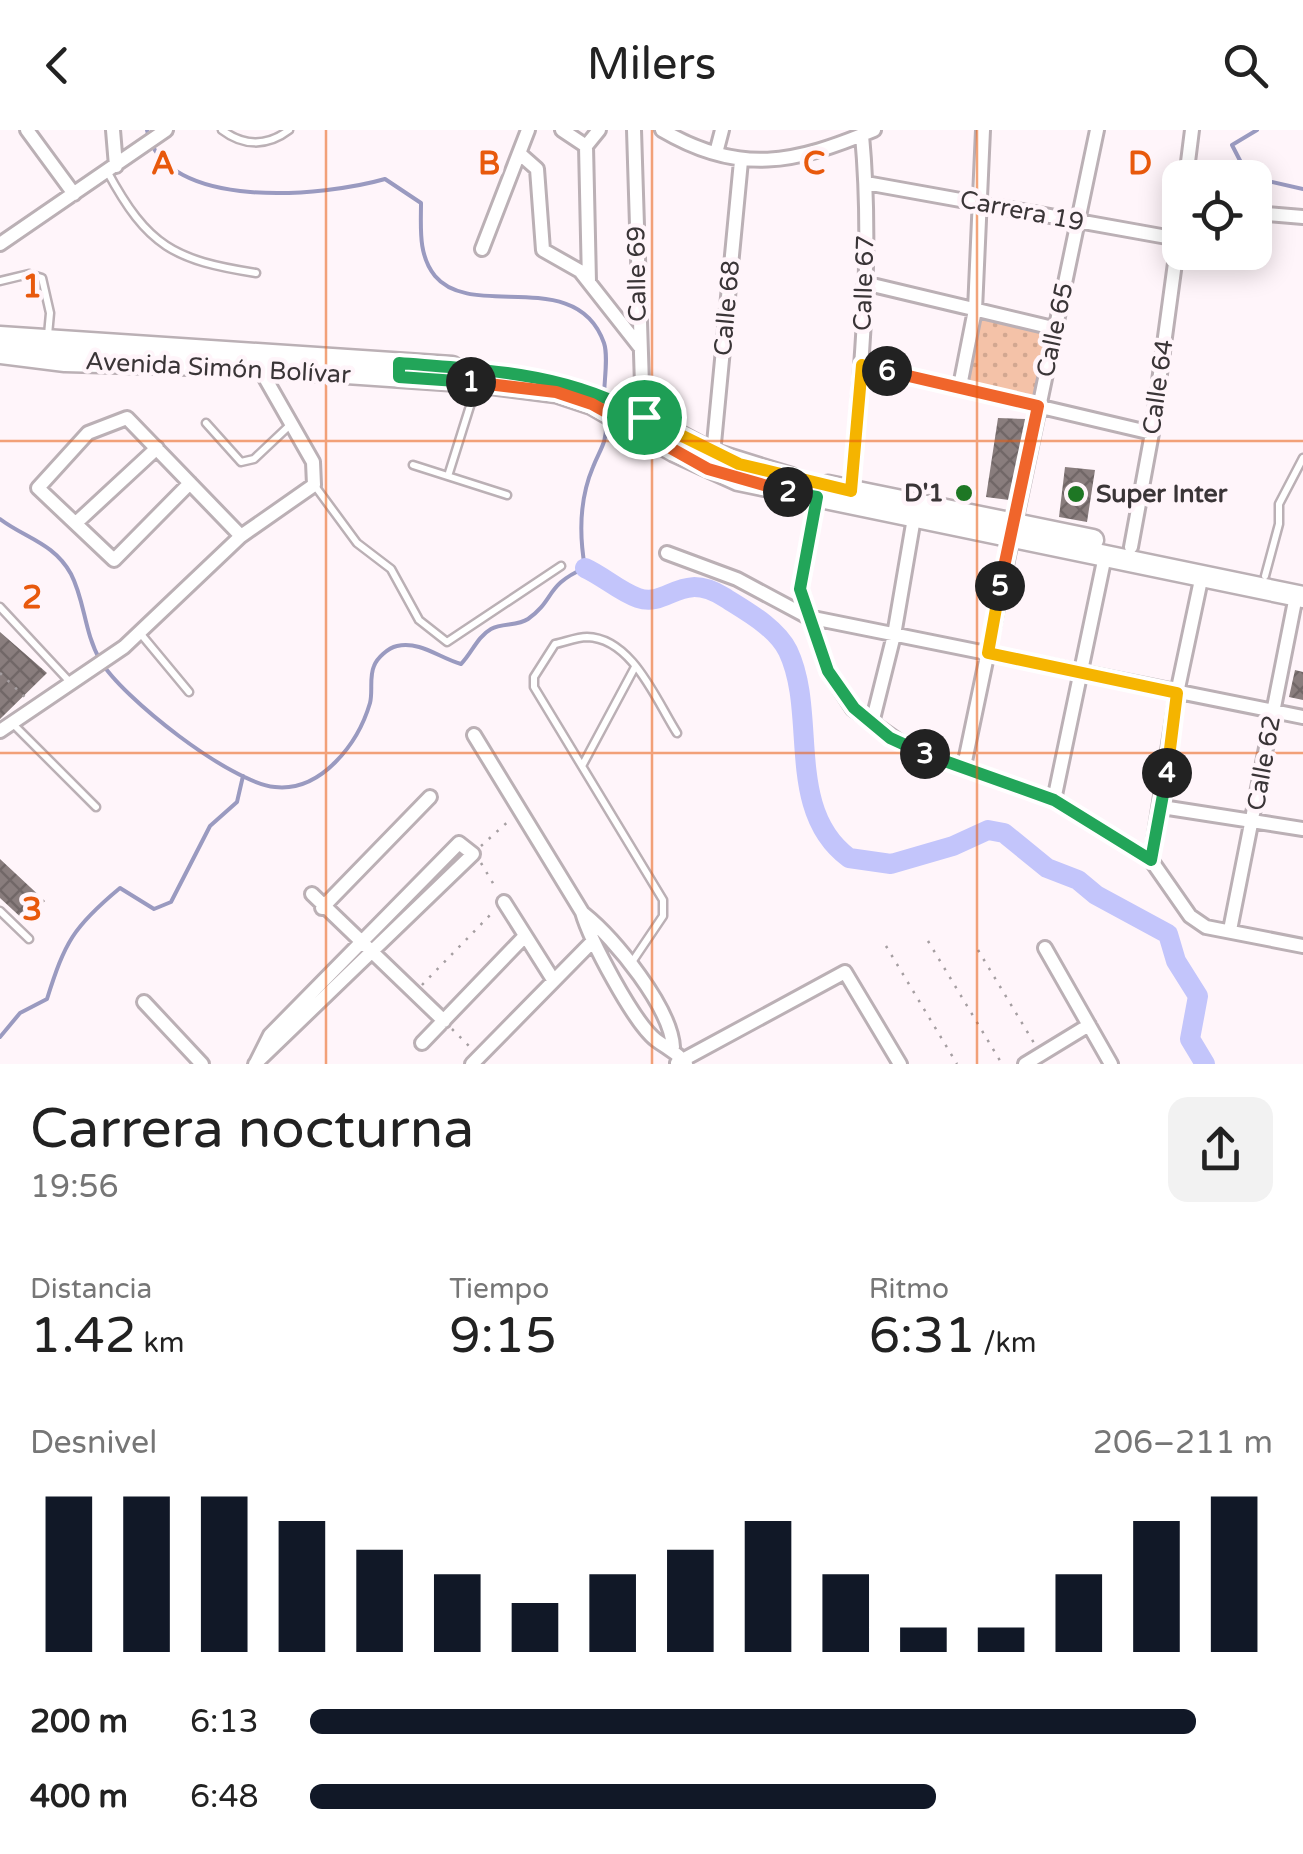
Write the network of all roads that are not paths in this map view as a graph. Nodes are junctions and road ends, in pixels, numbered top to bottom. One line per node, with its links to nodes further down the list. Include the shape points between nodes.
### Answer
1 (112, 130): 20 (street)
2 (166, 130): 20 (street)
3 (222, 130): 4 (lane, via 255,144)
4 (290, 130)
5 (528, 130): 17 (street)
6 (562, 130): 16 (street)
7 (599, 130): 16 (street)
8 (634, 130): 39 (street, Calle 69)
9 (662, 130): 15 (street)
10 (983, 130): 23 (street)
11 (1097, 130): 26 (street, Calle 65)
12 (1192, 130): 18 (street)
13 (34, 132): 22 (street)
14 (868, 133): 19 (street, via 784,162); 21 (street, Calle 67)
15 (719, 142): 19 (street)
16 (586, 146): 33 (street)
17 (520, 154): 29 (street); 33 (street, via 537,169 543,250)
18 (1188, 160)
19 (740, 162): 54 (street, Calle 68)
20 (112, 169): 22 (street); 31 (lane, via 149,234 167,249)
21 (866, 184): 23 (street, Carrera 19); 34 (street, Calle 67)
22 (74, 194): 28 (street)
23 (981, 202): 26 (street, Carrera 19); 35 (street)
24 (1272, 214): 25 (street)
25 (1303, 218)
26 (1080, 223): 27 (street, Carrera 19); 36 (street, Calle 65)
27 (1162, 231)
28 (0, 244)
29 (482, 250)
30 (1174, 270): 52 (street, Calle 64)
31 (256, 273)
32 (0, 280): 38 (lane, via 42,278 50,313)
33 (589, 282): 39 (street)
34 (864, 284): 35 (street); 41 (street, Calle 67)
35 (975, 310): 36 (street); 45 (street)
36 (1053, 328): 47 (street, Calle 65)
37 (0, 336): 38 (main road, Avenida Simón Bolívar)
38 (46, 341): 43 (main road, Avenida Simón Bolívar)
39 (639, 346): 49 (street, Calle 69)
40 (0, 352): 42 (main road, Avenida Simón Bolívar)
41 (862, 365): 45 (street); 60 (street, Calle 67)
42 (260, 369): 43 (main road, Avenida Simón Bolívar); 51 (street)
43 (399, 370): 44 (main road, Avenida Simón Bolívar); 46 (main road, Avenida Simón Bolívar, via 559,380)
44 (478, 382): 46 (main road, Avenida Simón Bolívar); 57 (lane)
45 (960, 386): 47 (street)
46 (592, 398): 48 (main road, Avenida Simón Bolívar)
47 (1038, 406): 52 (street); 65 (street, Calle 65)
48 (617, 409): 49 (main road, Avenida Simón Bolívar); 62 (main road, Avenida Simón Bolívar, via 708,469)
49 (644, 417): 54 (main road, Avenida Simón Bolívar)
50 (206, 423): 51 (lane, via 242,462)
51 (290, 425): 59 (street, via 314,462)
52 (1152, 433): 67 (street, Calle 64)
53 (157, 448): 58 (street); 64 (street); 64 (street, via 126,418 88,433 38,488)
54 (713, 454): 60 (main road, Avenida Simón Bolívar)
55 (1303, 458): 72 (lane, via 1279,504)
56 (414, 465): 57 (lane)
57 (448, 476): 61 (lane)
58 (190, 484): 64 (street, via 114,560); 66 (street)
59 (314, 485): 66 (street); 70 (lane, via 357,543 392,569 420,620 447,642)
60 (851, 491): 65 (main road, Avenida Simón Bolívar)
61 (508, 495)
62 (817, 497): 63 (main road, Avenida Simón Bolívar); 75 (street, via 800,589)
63 (914, 518): 65 (main road, Avenida Simón Bolívar); 77 (street)
64 (76, 523)
65 (1010, 531): 67 (main road, Avenida Simón Bolívar); 69 (main road, Avenida Simón Bolívar); 78 (street, Calle 65)
66 (241, 536): 76 (street)
67 (1131, 548): 72 (main road, Avenida Simón Bolívar)
68 (668, 553): 75 (street, via 737,579)
69 (1105, 556): 71 (main road, Avenida Simón Bolívar); 80 (street)
70 (561, 566)
71 (1202, 575): 73 (main road, Avenida Simón Bolívar); 83 (street)
72 (1265, 576): 73 (main road, Avenida Simón Bolívar)
73 (1301, 592): 84 (street, Calle 62)
74 (0, 608): 81 (lane)
75 (808, 617): 77 (street); 86 (street, via 828,671)
76 (140, 632): 81 (street); 82 (lane)
77 (894, 635): 78 (street); 86 (street)
78 (988, 653): 80 (street); 90 (street, Calle 65)
79 (635, 667): 88 (lane); 91 (lane); 91 (lane, via 616,646 588,637 555,644 534,677 534,688)
80 (1082, 675): 83 (street); 93 (street)
81 (73, 679): 87 (street)
82 (188, 692)
83 (1177, 693): 84 (street); 95 (street)
84 (1273, 712): 85 (street); 96 (street, Calle 62)
85 (1303, 718)
86 (872, 723): 90 (street, via 906,747)
87 (6, 728): 94 (lane)
88 (677, 732)
89 (474, 734): 103 (street)
90 (964, 766): 93 (street)
91 (581, 767): 112 (lane, via 663,900 663,916)
92 (430, 797): 101 (street)
93 (1054, 800): 98 (street)
94 (96, 807)
95 (1162, 807): 96 (street); 98 (street)
96 (1254, 821): 97 (street); 104 (street, Calle 62)
97 (1303, 829)
98 (1151, 860): 104 (street, via 1190,916 1206,927)
99 (312, 894): 101 (street)
100 (504, 902): 105 (street)
101 (322, 908): 107 (street)
102 (0, 912): 106 (lane)
103 (582, 912): 108 (street); 112 (street)
104 (1230, 930): 109 (street)
105 (523, 938): 113 (street); 115 (street)
106 (29, 940)
107 (357, 942): 111 (street); 111 (street, via 459,843 472,854); 120 (street, via 270,1036)
108 (591, 943): 113 (street); 118 (street, via 655,1040)
109 (1303, 946)
110 (1044, 948): 116 (street)
111 (370, 953): 115 (street); 120 (street)
112 (630, 965): 118 (street, via 672,1030)
113 (552, 978): 119 (street)
114 (144, 1002): 122 (street)
115 (444, 1021): 117 (street)
116 (1089, 1025): 124 (street); 125 (street)
117 (422, 1043)
118 (673, 1048): 121 (street)
119 (475, 1060)
120 (255, 1063)
121 (681, 1063): 123 (street, via 845,972)
122 (202, 1064)
123 (900, 1064)
124 (1025, 1064)
125 (1111, 1064)

